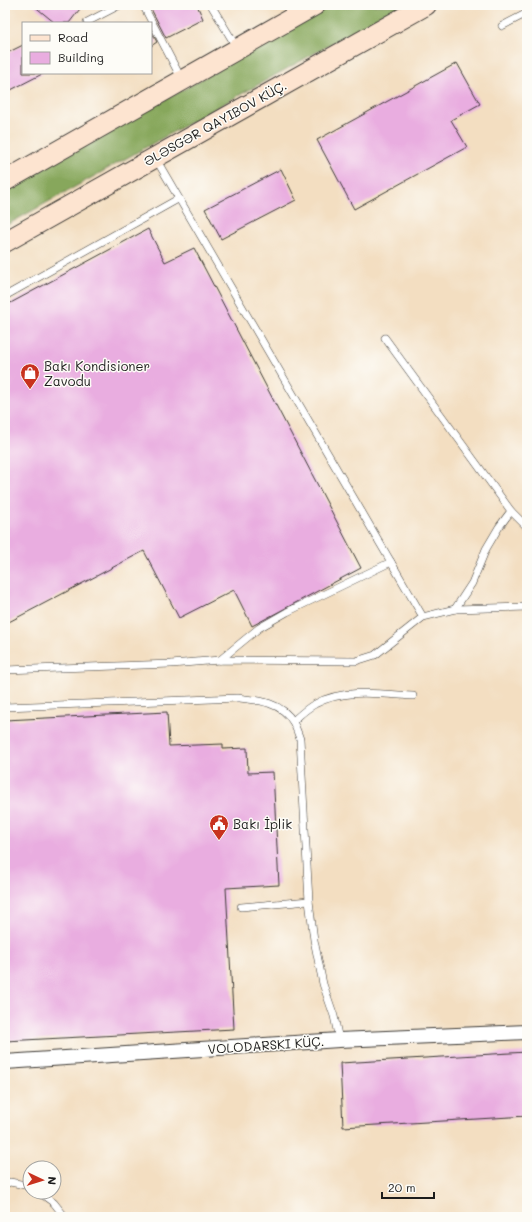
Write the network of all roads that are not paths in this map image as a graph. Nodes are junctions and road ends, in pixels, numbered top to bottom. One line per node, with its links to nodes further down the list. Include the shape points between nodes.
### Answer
1 (120, 5): 7 (lane)
2 (143, 5): 9 (lane)
3 (211, 5): 11 (lane)
4 (426, 5): 13 (main road)
5 (309, 6): 11 (main road)
6 (527, 14): 10 (lane)
7 (87, 22)
8 (152, 22): 12 (lane)
9 (152, 22)
10 (502, 26)
11 (237, 49): 12 (main road)
12 (182, 80): 14 (main road)
13 (155, 157): 15 (lane); 16 (main road)
14 (5, 181)
15 (178, 199): 17 (lane); 21 (lane)
16 (5, 242)
17 (5, 296)
18 (385, 338): 19 (lane)
19 (511, 511): 20 (lane); 23 (lane, via 486,549 472,583)
20 (527, 527)
21 (391, 562): 24 (lane); 25 (lane, via 259,628)
22 (527, 607): 23 (lane)
23 (455, 609): 24 (lane)
24 (423, 617): 25 (lane, via 375,655 356,661)
25 (220, 660): 26 (lane)
26 (5, 670)
27 (413, 696): 29 (lane, via 356,693 330,697 314,704)
28 (5, 707): 29 (lane, via 238,698 262,701 279,707)
29 (293, 721): 30 (lane, via 300,739)
30 (309, 901): 31 (lane); 33 (lane, via 323,984)
31 (241, 907)
32 (527, 1032): 33 (street, VOLODARSKI KÜÇ.)
33 (339, 1040): 34 (street, VOLODARSKI KÜÇ.)
34 (5, 1062)
35 (5, 1184): 36 (lane, via 10,1182)
36 (22, 1184)
37 (50, 1200): 38 (lane)
38 (64, 1217)

